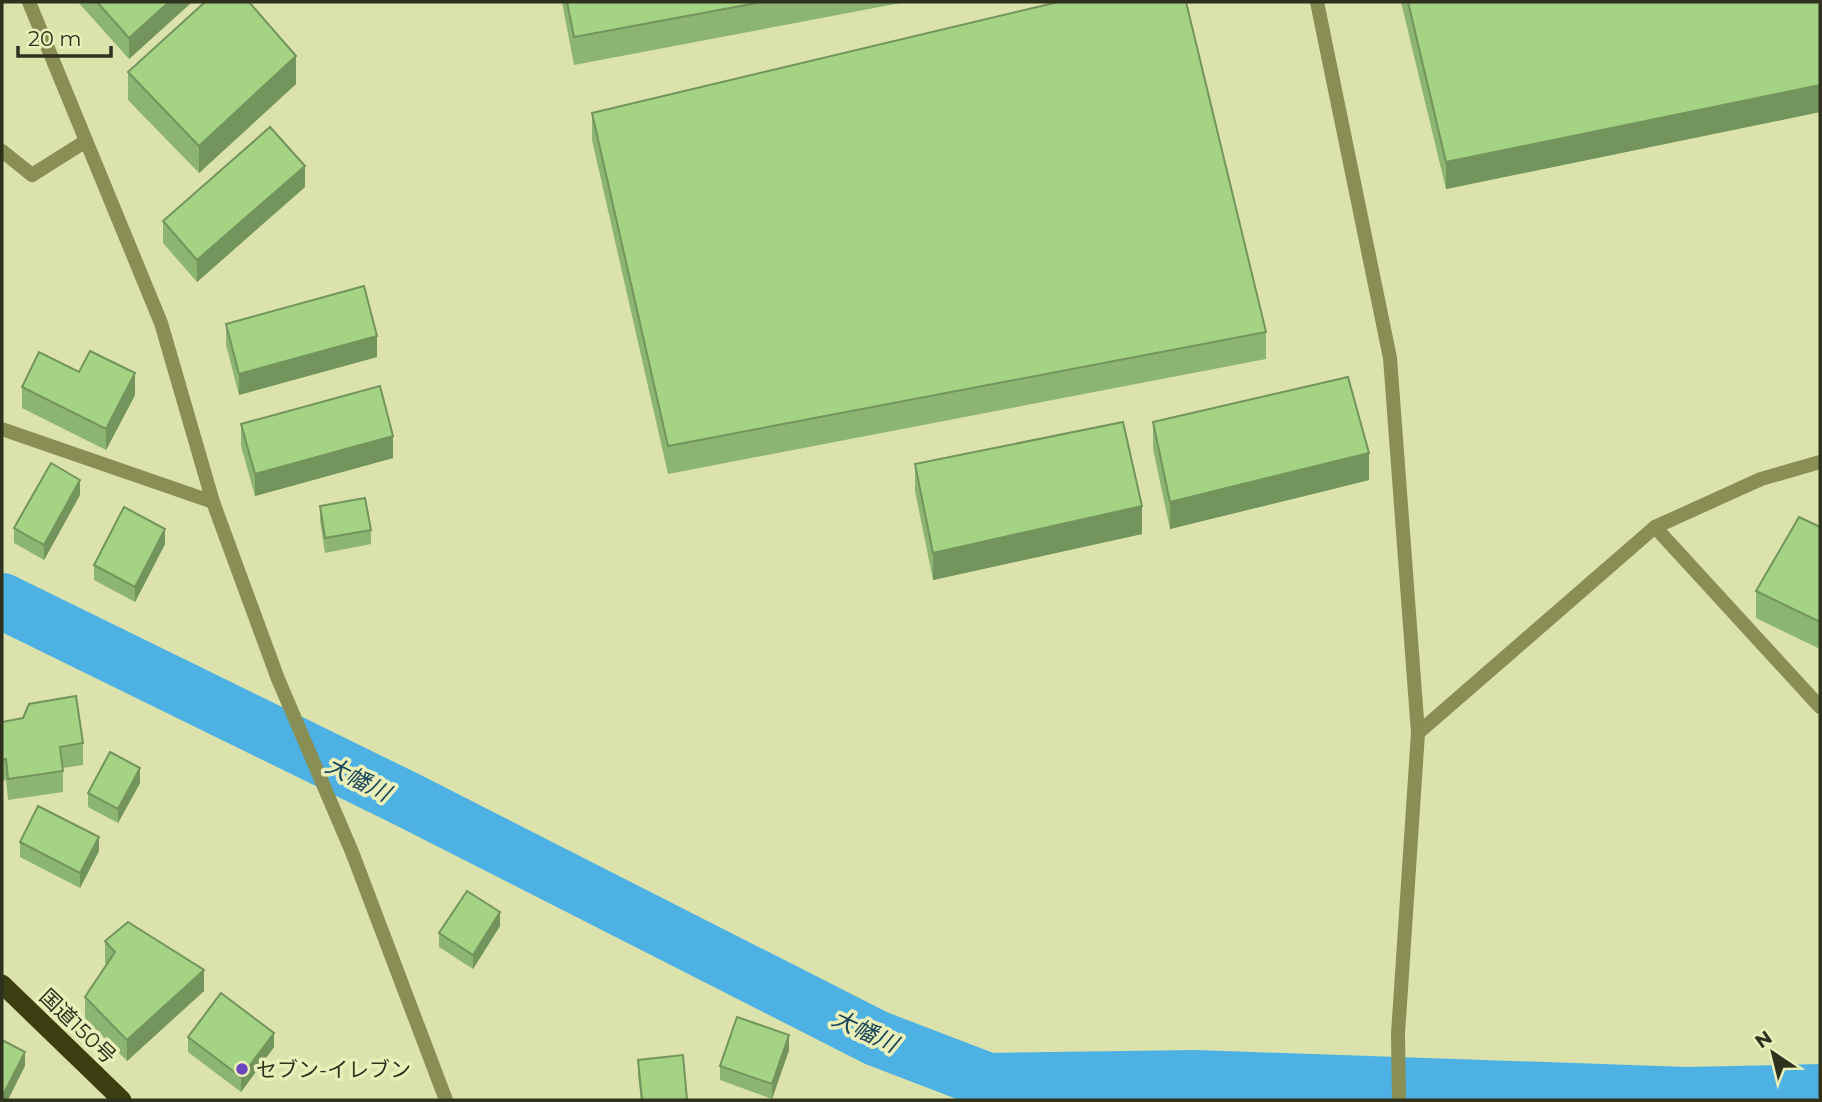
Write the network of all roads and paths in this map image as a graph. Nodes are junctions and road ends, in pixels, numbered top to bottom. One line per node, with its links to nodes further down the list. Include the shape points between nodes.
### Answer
1 (29, 2): 3 (street)
2 (1317, 2): 10 (street, via 1390,358)
3 (86, 141): 4 (street, via 32,175); 7 (street, via 160,323)
4 (2, 151)
5 (2, 429): 7 (street)
6 (1820, 462): 8 (street, via 1761,479)
7 (213, 502): 13 (street, via 278,679 352,852)
8 (1655, 527): 9 (street); 10 (street)
9 (1820, 707)
10 (1418, 733): 14 (street, via 1398,1034)
11 (2, 984): 12 (highway, 国道150号)
12 (122, 1100)
13 (446, 1100)
14 (1399, 1100)

